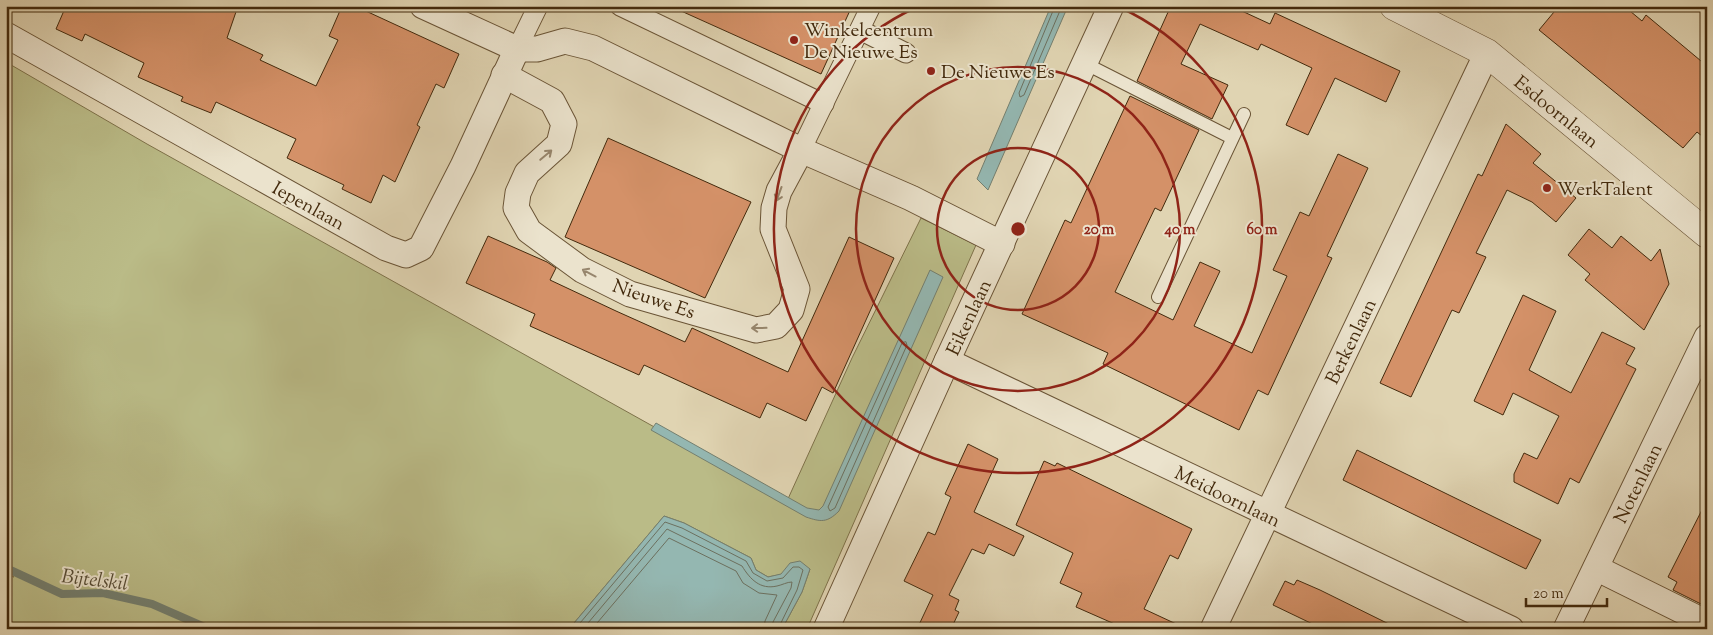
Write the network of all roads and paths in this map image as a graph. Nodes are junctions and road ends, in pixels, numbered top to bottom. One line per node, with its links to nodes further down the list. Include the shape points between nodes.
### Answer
1 (424, 6): 9 (street)
2 (538, 6): 9 (street)
3 (620, 6): 14 (street)
4 (871, 6): 7 (street, Nieuwe Es)
5 (1111, 6): 12 (street, Eikenlaan)
6 (1394, 6): 11 (street, Esdoornlaan)
7 (860, 30): 10 (street); 14 (street, Nieuwe Es)
8 (6, 35): 13 (street, Iepenlaan, via 386,248 406,255 420,248)
9 (517, 49): 13 (street, Iepenlaan); 17 (street, via 537,49 565,41 593,48)
10 (906, 53)
11 (1487, 54): 18 (street, Esdoornlaan); 23 (street, Berkenlaan)
12 (1086, 64): 16 (lane); 19 (street, Eikenlaan)
13 (504, 75): 17 (street, Nieuwe Es, one-way to 13, via 779,191 774,208 773,229 797,289 792,310 776,326 756,330 630,294 582,270 529,231 516,208 518,193 527,173 559,144 564,124 552,100)
14 (824, 104): 17 (street, Nieuwe Es)
15 (1244, 114): 16 (lane)
16 (1232, 138): 20 (lane)
17 (801, 150): 19 (street, via 911,198)
18 (1707, 234)
19 (1002, 244): 22 (street, Eikenlaan)
20 (1158, 297)
21 (1707, 337): 24 (street, Notenlaan)
22 (947, 361): 23 (street, Meidoornlaan); 26 (street, Eikenlaan)
23 (1267, 515): 27 (street, Berkenlaan); 28 (street, Meidoornlaan)
24 (1596, 568): 25 (street); 29 (street, Notenlaan)
25 (1707, 623)
26 (826, 629)
27 (1212, 629)
28 (1511, 629)
29 (1566, 629)

